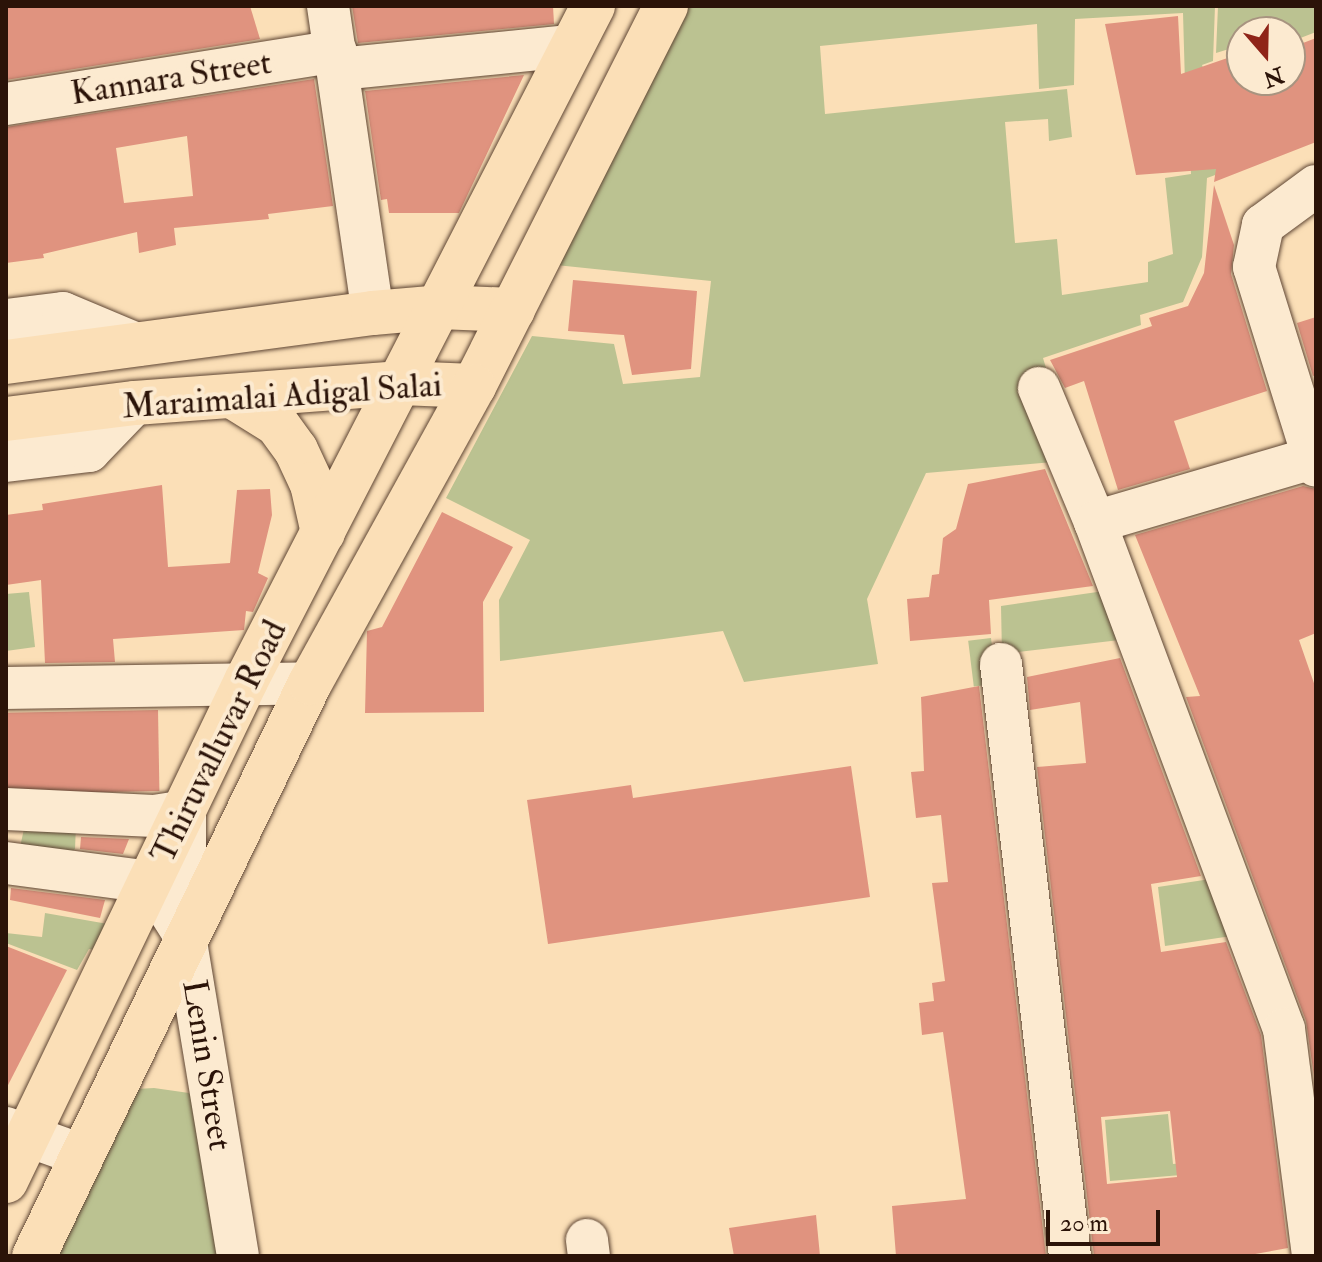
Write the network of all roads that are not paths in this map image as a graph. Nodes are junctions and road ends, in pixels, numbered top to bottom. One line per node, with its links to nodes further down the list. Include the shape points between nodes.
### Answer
1 (328, 6): 5 (street)
2 (593, 6): 4 (main road)
3 (666, 6): 9 (main road, Maraimalai Adigal Salai)
4 (570, 46): 5 (street, Kannara Street); 8 (main road)
5 (338, 60): 6 (street, Kannara Street); 10 (street)
6 (6, 104)
7 (1316, 186): 20 (street, via 1263,225 1254,267)
8 (440, 307): 9 (main road, Maraimalai Adigal Salai); 10 (main road, Maraimalai Adigal Salai); 14 (main road, Thiruvalluvar Road)
9 (513, 310): 15 (main road, Maraimalai Adigal Salai)
10 (373, 313): 12 (main road, Maraimalai Adigal Salai)
11 (6, 320): 12 (street, via 63,313)
12 (139, 345): 13 (main road, Maraimalai Adigal Salai)
13 (6, 362)
14 (401, 383): 15 (main road, Maraimalai Adigal Salai); 17 (main road, Maraimalai Adigal Salai); 23 (main road, Thiruvalluvar Road)
15 (474, 386): 26 (main road, Thiruvalluvar Road)
16 (1039, 388): 22 (street)
17 (232, 396): 18 (main road, Maraimalai Adigal Salai); 23 (main road, via 277,424 296,450 312,484)
18 (135, 403): 19 (main road, Maraimalai Adigal Salai); 21 (street, via 89,451)
19 (6, 419)
20 (1315, 460): 22 (street)
21 (6, 461)
22 (1095, 522): 39 (street, via 1284,1029)
23 (323, 533): 25 (main road, Thiruvalluvar Road)
24 (1001, 664): 38 (street)
25 (246, 681): 26 (street); 27 (street); 29 (main road, Thiruvalluvar Road)
26 (310, 683): 32 (main road, Thiruvalluvar Road)
27 (6, 688)
28 (6, 809): 29 (street, via 154,816)
29 (185, 811): 31 (main road, Thiruvalluvar Road); 32 (street)
30 (6, 863): 31 (street)
31 (151, 882): 32 (street, Lenin Street); 33 (main road, Thiruvalluvar Road)
32 (185, 936): 34 (main road, Thiruvalluvar Road); 37 (street, Lenin Street)
33 (17, 1132): 34 (street); 35 (main road, Thiruvalluvar Road)
34 (81, 1155): 36 (main road, Thiruvalluvar Road)
35 (6, 1181)
36 (34, 1256)
37 (238, 1256)
38 (1070, 1256)
39 (1313, 1256)

